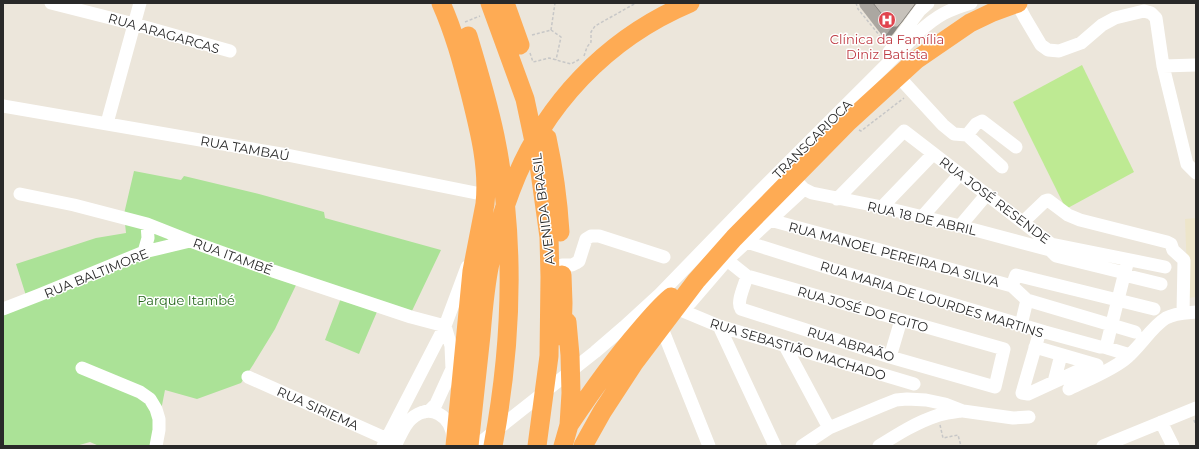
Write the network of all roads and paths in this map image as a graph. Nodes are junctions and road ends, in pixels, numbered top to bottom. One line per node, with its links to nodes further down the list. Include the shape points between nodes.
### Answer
1 (51, 3): 13 (street, RUA ARAGARCAS)
2 (140, 3): 13 (street)
3 (441, 3): 33 (highway, via 460,54 473,103 481,139)
4 (456, 3): 98 (highway, via 489,107 498,150 507,220 508,328 506,360)
5 (505, 3): 49 (highway, AVENIDA BRASIL, via 534,89 554,168)
6 (555, 3): 17 (path, via 551,30 561,37)
7 (636, 3): 17 (path, via 595,26 584,57 571,64)
8 (690, 3): 96 (highway, via 635,32 586,72 549,117 529,150 508,197 490,264)
9 (928, 3): 21 (street, TRANSCARIOCA, via 920,10)
10 (972, 3): 21 (street, TRANSCARIOCA, via 948,11 930,22)
11 (1018, 3): 19 (street, via 1041,45 1048,50 1059,52 1081,43 1102,25 1115,18 1144,11 1151,12 1156,18); 20 (highway, via 970,23 916,60)
12 (486, 9): 14 (path); 99 (highway, AVENIDA BRASIL, via 525,99 539,165 549,237 549,356)
13 (134, 24): 16 (street, RUA ARAGARCAS); 23 (street)
14 (460, 24)
15 (529, 49): 17 (path, via 533,62 549,58)
16 (230, 51)
17 (556, 60)
18 (1196, 65): 19 (street)
19 (1163, 66): 28 (street, via 1187,164)
20 (898, 76): 24 (street, via 943,125 954,134); 30 (highway, via 847,123)
21 (863, 87): 97 (street, TRANSCARIOCA, via 660,294 595,352)
22 (3, 106): 23 (street, RUA TAMBAÚ)
23 (107, 123): 33 (street, RUA TAMBAÚ, via 287,155)
24 (967, 135): 25 (street, via 982,120); 27 (street)
25 (1016, 146)
26 (933, 154): 29 (street, RUA JOSÉ RESENDE); 34 (street, RUA JOSÉ RESENDE, via 904,131); 35 (street)
27 (1002, 167)
28 (1196, 173)
29 (960, 174): 32 (street, RUA JOSÉ RESENDE); 36 (street)
30 (798, 183): 34 (street, RUA 18 DE ABRIL, via 812,193); 37 (highway)
31 (20, 194): 39 (street, RUA ITAMBÉ)
32 (987, 194): 38 (street, RUA JOSÉ RESENDE); 40 (street)
33 (486, 195): 41 (highway)
34 (837, 199): 35 (street, RUA 18 DE ABRIL)
35 (882, 207): 36 (street, RUA 18 DE ABRIL)
36 (922, 217): 40 (street, RUA 18 DE ABRIL)
37 (763, 218): 42 (highway); 55 (street, RUA MANOEL PEREIRA DA SILVA)
38 (1023, 222): 44 (street, RUA JOSÉ RESENDE); 62 (street, via 1048,200 1068,215 1080,220 1171,244 1173,250 1184,260)
39 (147, 224): 43 (street, RUA ITAMBÉ); 45 (street, via 148,238)
40 (960, 226): 44 (street, RUA 18 DE ABRIL)
41 (479, 236): 66 (street); 95 (highway, via 468,304)
42 (740, 240): 47 (street); 53 (highway); 64 (street, RUA MARIA DE LOURDES MARTINS, via 832,270)
43 (190, 241): 45 (street, RUA BALTIMORE); 66 (street, RUA ITAMBÉ, via 273,271)
44 (1051, 247): 48 (street, RUA JOSÉ RESENDE); 51 (street, via 1056,256)
45 (144, 252): 59 (street, RUA BALTIMORE)
46 (664, 256): 49 (street, via 599,236 590,236 586,239 579,261 572,265)
47 (728, 260): 52 (street, RUA JOSÉ DO EGITO); 61 (street)
48 (1128, 260): 50 (street, RUA JOSÉ RESENDE); 51 (street)
49 (562, 265): 58 (highway, AVENIDA BRASIL)
50 (1165, 267)
51 (1124, 274): 54 (street); 57 (street)
52 (747, 276): 63 (street, RUA JOSÉ DO EGITO); 77 (street, RUA ABRAÃO, via 739,301 741,309)
53 (696, 281): 61 (highway); 91 (highway, via 667,301 628,343)
54 (1161, 284)
55 (1012, 286): 56 (street, RUA MANOEL PEREIRA DA SILVA); 57 (street, via 1016,274)
56 (1027, 300): 64 (street); 65 (street)
57 (1118, 300): 60 (street); 65 (street)
58 (563, 303): 91 (highway, via 569,329); 100 (highway, AVENIDA BRASIL, via 562,354)
59 (3, 309)
60 (1154, 309)
61 (678, 310): 67 (highway); 68 (street, RUA SEBASTIÃO MACHADO)
62 (1190, 313): 76 (street, via 1173,315 1165,319)
63 (901, 320): 77 (street); 83 (street, RUA JOSÉ DO EGITO, via 1004,349)
64 (1021, 325): 69 (street, RUA MARIA DE LOURDES MARTINS)
65 (1112, 325): 70 (street); 72 (street)
66 (445, 326): 74 (street); 78 (street, via 451,346)
67 (661, 326): 102 (highway, via 614,392); 103 (street)
68 (719, 326): 71 (street, RUA SEBASTIÃO MACHADO); 104 (street)
69 (1040, 331): 72 (street, RUA MARIA DE LOURDES MARTINS); 73 (street)
70 (1135, 332)
71 (785, 346): 82 (street, RUA SEBASTIÃO MACHADO); 92 (street)
72 (1104, 346): 76 (street, RUA MARIA DE LOURDES MARTINS)
73 (1035, 347): 75 (street); 81 (street, via 1022,393 1028,394)
74 (430, 354): 78 (street, via 436,351 445,352 450,356); 93 (street)
75 (1061, 355): 81 (street); 81 (street, via 1096,364)
76 (1130, 355): 84 (street, via 1114,367)
77 (890, 357): 83 (street, RUA ABRAÃO)
78 (452, 364): 87 (street, via 451,372 436,404)
79 (82, 368): 94 (street, via 140,392 150,399 159,419)
80 (248, 377): 93 (street, RUA SIRIEMA)
81 (1054, 382)
82 (914, 384)
83 (995, 387)
84 (1069, 389)
85 (1196, 408): 90 (street)
86 (963, 411): 88 (street); 89 (street, via 1013,418); 92 (street, via 919,398 902,400)
87 (424, 412): 93 (street, via 411,419); 95 (street, via 434,412 443,416 453,432)
88 (937, 416): 106 (street, via 903,431); 107 (path, via 943,438 958,435)
89 (1029, 417)
90 (1161, 422): 108 (street); 109 (street)
91 (570, 425): 101 (highway)
92 (829, 428): 105 (street)
93 (388, 444)
94 (156, 446)
95 (454, 446)
96 (469, 446)
97 (476, 446)
98 (493, 446)
99 (537, 446)
100 (548, 446)
101 (563, 446)
102 (583, 446)
103 (709, 446)
104 (775, 446)
105 (802, 446)
106 (879, 446)
107 (960, 446)
108 (1103, 446)
109 (1173, 446)

